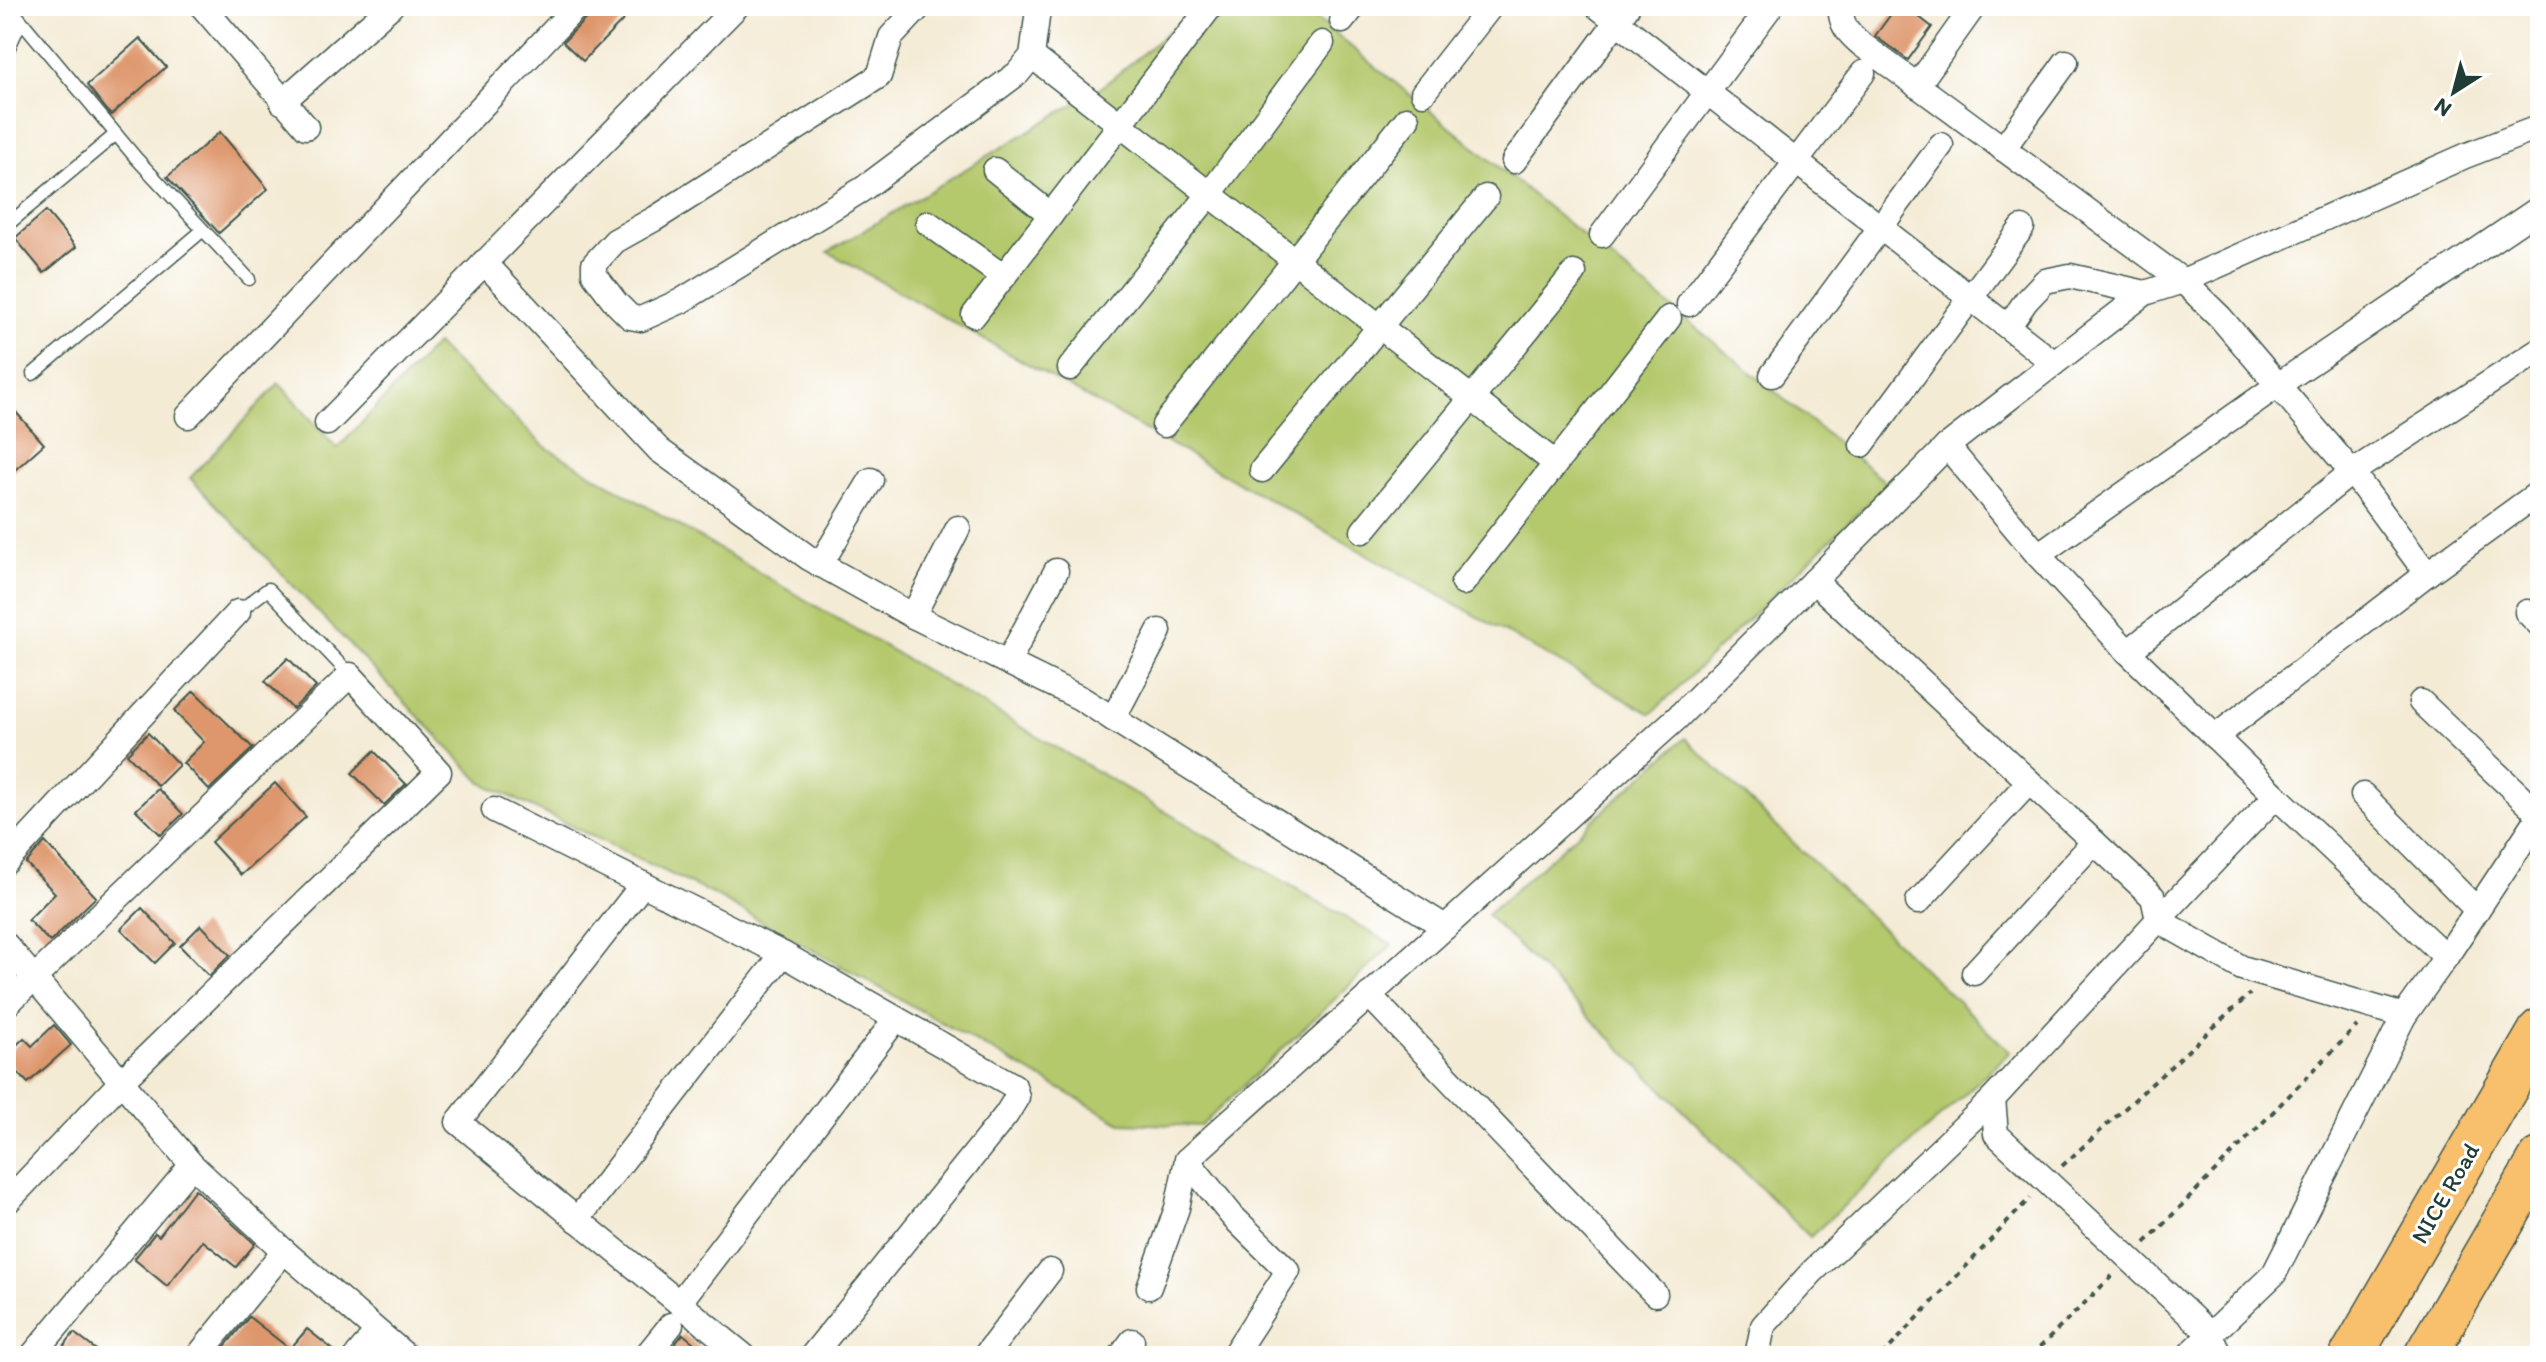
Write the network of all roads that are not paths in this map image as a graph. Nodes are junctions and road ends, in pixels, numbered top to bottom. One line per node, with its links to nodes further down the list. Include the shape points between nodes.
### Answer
1 (9, 6): 14 (lane)
2 (391, 6): 23 (street)
3 (577, 6): 62 (street)
4 (737, 6): 45 (street)
5 (920, 6): 17 (street, via 891,37 879,76 602,253 594,274 630,317 641,319 681,301 863,189 1018,73)
6 (1211, 6): 25 (street)
7 (1491, 6): 22 (street)
8 (1771, 6): 21 (street)
9 (1840, 6): 20 (street, via 1847,32)
10 (1974, 6): 20 (street)
11 (1038, 7): 17 (street)
12 (212, 10): 23 (street)
13 (1614, 11): 21 (street); 31 (street)
14 (21, 21): 16 (lane); 28 (lane)
15 (1322, 43): 34 (street)
16 (6, 54)
17 (1032, 56): 25 (street)
18 (2066, 62): 30 (street)
19 (1863, 73): 32 (street)
20 (1917, 86): 30 (street)
21 (1707, 92): 32 (street); 43 (street)
22 (1423, 93)
23 (282, 102): 26 (street)
24 (1407, 119): 44 (street)
25 (1119, 126): 34 (street); 37 (street)
26 (306, 127)
27 (2540, 127): 49 (street)
28 (116, 134): 39 (lane); 42 (lane)
29 (1941, 145): 40 (street)
30 (2003, 149): 49 (street)
31 (1514, 161)
32 (1796, 161): 40 (street); 67 (street)
33 (995, 170): 37 (street)
34 (1209, 195): 44 (street); 57 (street)
35 (1486, 197): 53 (street)
36 (2540, 208): 60 (street)
37 (1051, 215): 47 (street)
38 (928, 223): 47 (street)
39 (6, 226)
40 (1881, 228): 51 (street); 59 (street)
41 (2022, 228): 51 (street)
42 (202, 231): 48 (lane); 58 (lane)
43 (1602, 235)
44 (1293, 260): 53 (street); 64 (street)
45 (484, 262): 63 (street); 75 (street, via 659,450)
46 (1574, 273): 61 (street)
47 (1004, 277): 52 (street)
48 (249, 279)
49 (2183, 281): 50 (street); 60 (street)
50 (2145, 293): 54 (street, via 2070,276 2045,281); 56 (street)
51 (1970, 298): 54 (street); 65 (street)
52 (974, 315)
53 (1381, 326): 61 (street); 68 (street)
54 (2008, 327): 56 (street)
55 (2540, 350): 69 (street)
56 (2054, 363): 66 (street)
57 (1070, 368)
58 (33, 374)
59 (1772, 375)
60 (2278, 385): 69 (street); 74 (street)
61 (1471, 399): 67 (street); 73 (street)
62 (188, 416)
63 (327, 423)
64 (1164, 425)
65 (1862, 445)
66 (1947, 446): 74 (street); 78 (street)
67 (1555, 463): 79 (street)
68 (1262, 470)
69 (2352, 472): 77 (street); 83 (street)
70 (871, 480): 75 (street)
71 (2540, 492): 77 (street)
72 (958, 528): 81 (street)
73 (1363, 531)
74 (2038, 555): 83 (street)
75 (820, 565): 81 (street)
76 (1056, 571): 84 (street)
77 (2427, 574): 88 (street)
78 (1814, 581): 89 (street); 100 (street, via 1677,718)
79 (1463, 583)
80 (238, 612): 85 (lane, via 268,589); 95 (street)
81 (913, 616): 84 (street)
82 (1159, 631): 87 (street)
83 (2128, 652): 88 (street)
84 (1008, 662): 87 (street)
85 (350, 675): 105 (street); 111 (street, via 439,772)
86 (2421, 702): 93 (street)
87 (1113, 719): 100 (street)
88 (2215, 737): 91 (street)
89 (2029, 782): 94 (street); 97 (street)
90 (2363, 795): 98 (street)
91 (2276, 796): 99 (street); 103 (street)
92 (494, 810): 96 (street)
93 (2540, 815): 98 (street)
94 (2094, 842): 99 (street, via 2153,897); 104 (street)
95 (6, 862)
96 (643, 884): 102 (street); 117 (street, via 458,1122)
97 (1918, 902)
98 (2477, 910): 103 (street)
99 (2158, 920): 108 (street, via 2242,968); 112 (street)
100 (1445, 927): 106 (street)
101 (6, 945): 105 (street)
102 (783, 954): 109 (street); 117 (street)
103 (2446, 957): 108 (street)
104 (1974, 973)
105 (33, 978): 107 (street); 111 (street)
106 (1369, 995): 114 (street); 121 (street)
107 (6, 1005)
108 (2404, 1016): 124 (street, via 2274,1274)
109 (896, 1019): 122 (street); 131 (street, via 1014,1086 1017,1097)
110 (2540, 1030): 136 (highway, NICE Road)
111 (122, 1081): 115 (street); 116 (street)
112 (1993, 1099): 124 (street, via 1996,1134); 134 (street, via 1812,1272 1763,1326)
113 (2540, 1159): 137 (highway)
114 (1187, 1160): 120 (street, via 1177,1208); 133 (street, via 1233,1217 1288,1271)
115 (192, 1165): 118 (street); 125 (street)
116 (6, 1203)
117 (577, 1220): 122 (street)
118 (284, 1251): 123 (street); 126 (street)
119 (1050, 1271): 132 (street)
120 (1149, 1287)
121 (1655, 1294)
122 (675, 1314): 129 (street); 130 (street)
123 (377, 1332): 127 (street); 128 (street)
124 (2216, 1345): 135 (street)
125 (32, 1356)
126 (198, 1356)
127 (357, 1356)
128 (406, 1356)
129 (646, 1356)
130 (744, 1356)
131 (812, 1356)
132 (985, 1356)
133 (1233, 1356)
134 (1757, 1356)
135 (2188, 1356)
136 (2351, 1356)
137 (2425, 1356)

